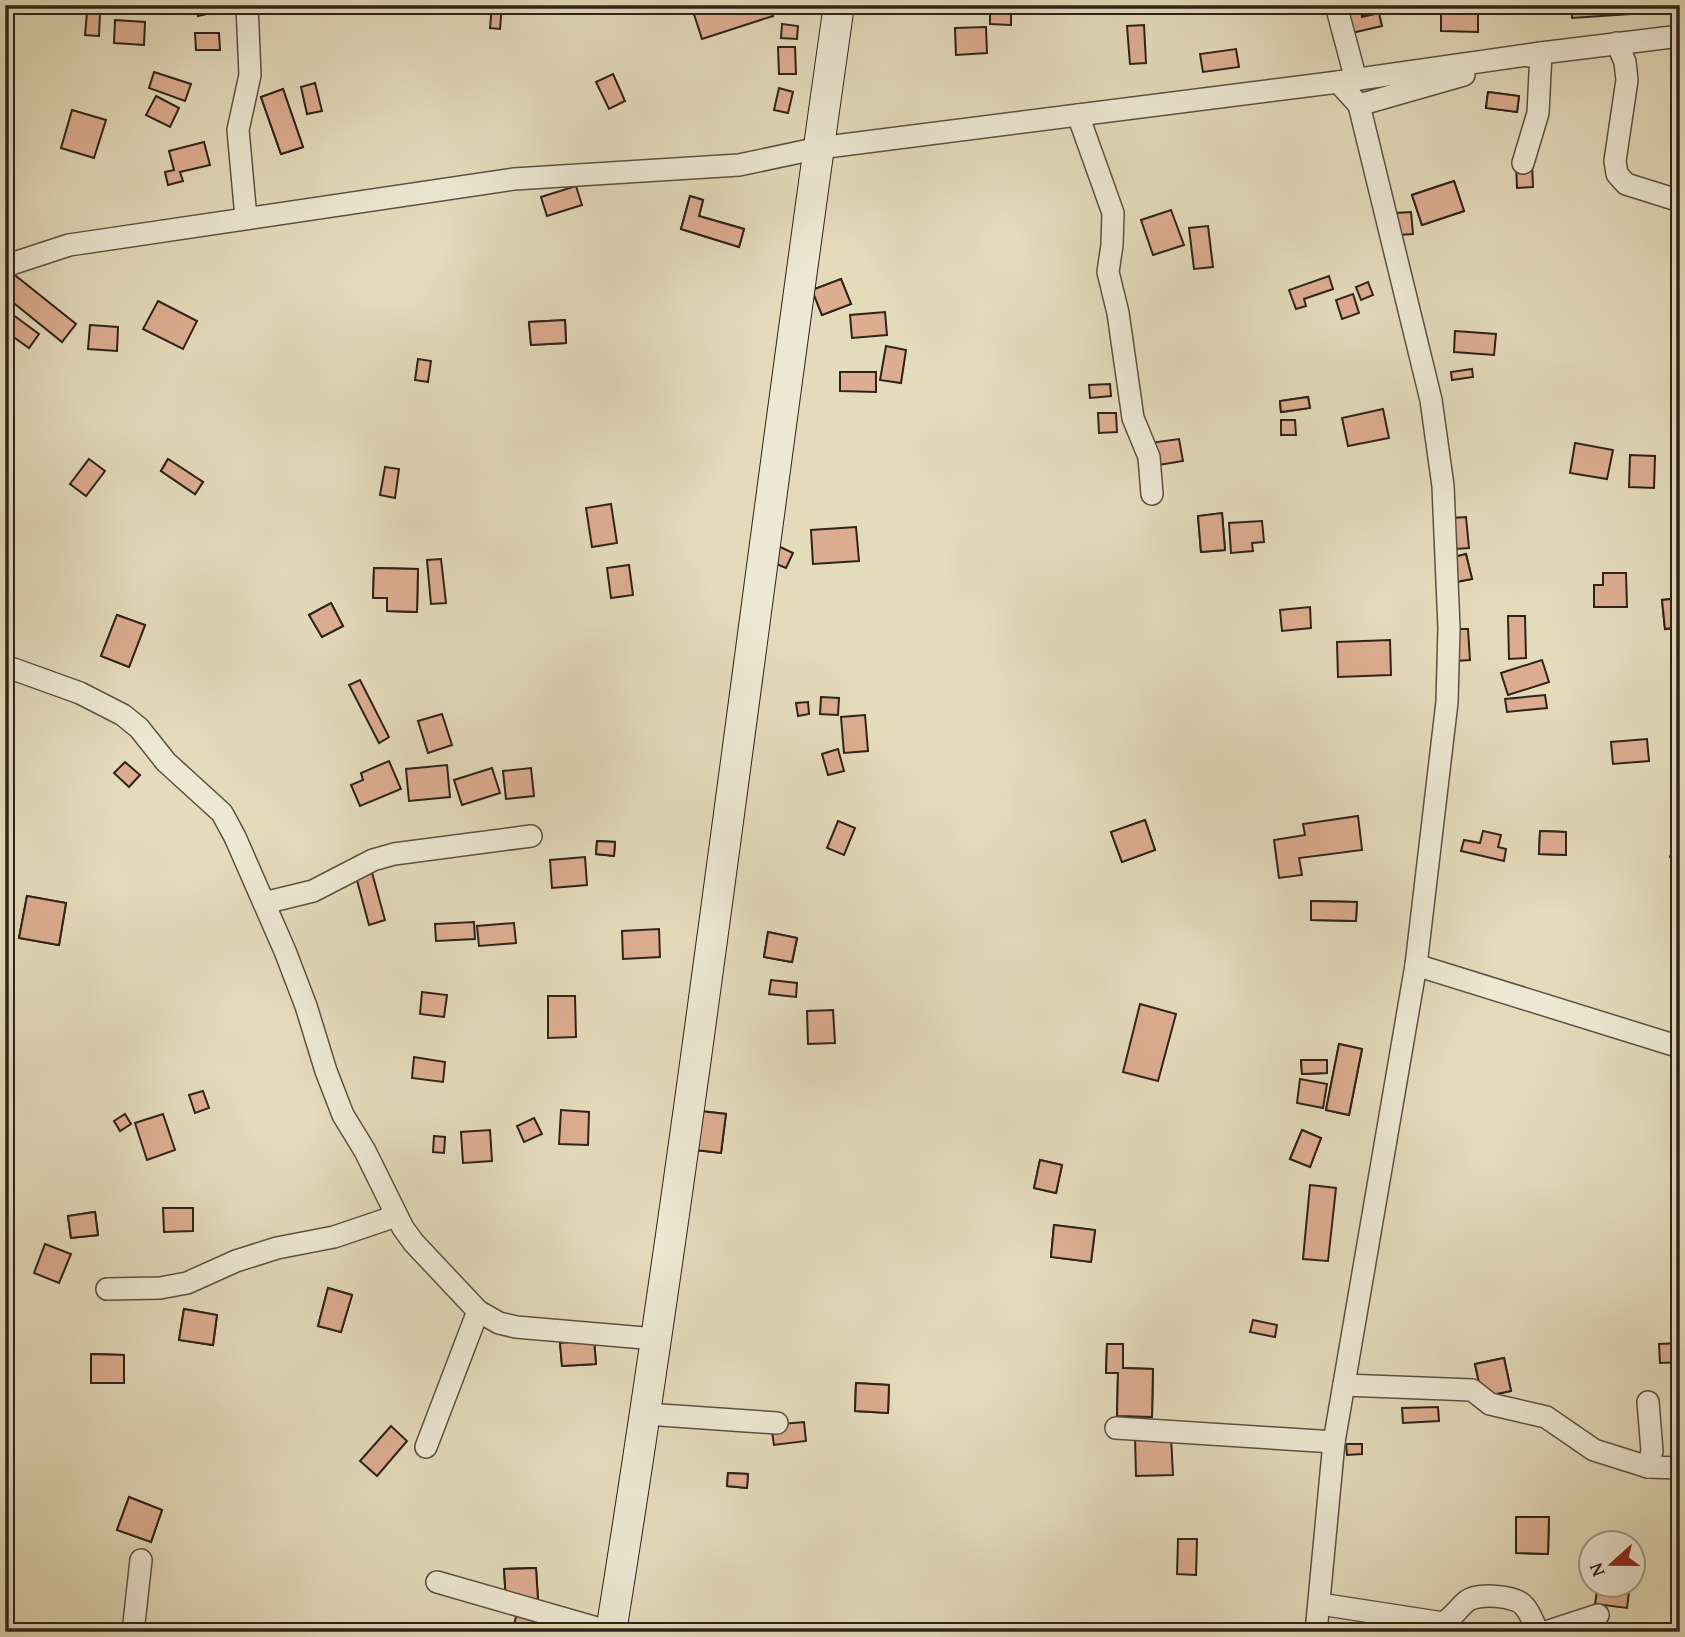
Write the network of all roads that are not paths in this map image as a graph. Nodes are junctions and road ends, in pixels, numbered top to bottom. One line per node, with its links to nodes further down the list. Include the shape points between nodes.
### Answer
1 (247, 5): 13 (street, via 250,75 238,130)
2 (839, 5): 10 (street)
3 (1336, 5): 7 (street)
4 (1680, 36): 5 (street)
5 (1617, 43): 6 (street); 12 (street, via 1627,80 1617,174 1626,184)
6 (1541, 52): 7 (street); 8 (street); 11 (street, via 1538,113)
7 (1347, 81): 8 (street); 9 (street)
8 (1359, 106): 19 (street, via 1431,400 1443,486 1447,702)
9 (1078, 115): 10 (street); 15 (street, via 1112,213 1108,272 1133,418 1149,457)
10 (819, 148): 13 (street, via 739,164 514,179); 24 (street)
11 (1523, 163)
12 (1676, 200)
13 (246, 218): 14 (street)
14 (10, 257)
15 (1152, 494)
16 (5, 666): 18 (street, via 80,693 139,728 166,762 222,813)
17 (531, 836): 18 (street, via 394,854 313,891)
18 (264, 903): 21 (street, via 343,1115)
19 (1416, 965): 20 (street); 25 (street)
20 (1680, 1047)
21 (396, 1216): 22 (street, via 334,1237 277,1248 187,1283); 23 (street, via 414,1243)
22 (107, 1289)
23 (478, 1311): 24 (street, via 516,1327); 31 (street)
24 (656, 1339): 27 (street)
25 (1344, 1385): 30 (street); 32 (street, via 1472,1390 1490,1404 1546,1417 1594,1450)
26 (1648, 1402): 32 (street, via 1652,1451)
27 (646, 1414): 28 (street); 39 (street)
28 (777, 1423)
29 (1116, 1428): 30 (street)
30 (1334, 1442): 36 (street)
31 (426, 1447)
32 (1648, 1467): 33 (street)
33 (1680, 1468)
34 (141, 1560): 38 (street)
35 (436, 1583): 39 (street)
36 (1320, 1604): 40 (street); 41 (street, via 1443,1623 1476,1596 1515,1599 1524,1605 1537,1630)
37 (1598, 1615): 41 (street)
38 (133, 1632)
39 (611, 1632)
40 (1316, 1632)
41 (1544, 1632)

